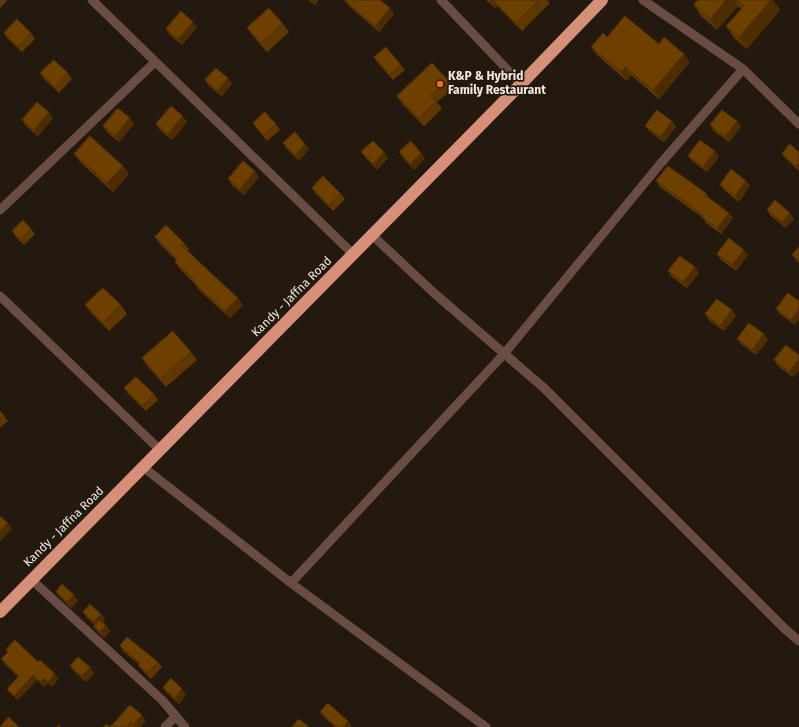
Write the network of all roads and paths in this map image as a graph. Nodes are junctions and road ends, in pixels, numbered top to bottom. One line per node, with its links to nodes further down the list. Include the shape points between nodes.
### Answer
1 (92, 0): 5 (street)
2 (441, 0): 7 (street)
3 (602, 0): 7 (highway, Kandy - Jaffna Road)
4 (643, 0): 6 (street)
5 (155, 62): 9 (street); 11 (street)
6 (742, 69): 8 (street); 13 (street)
7 (521, 84): 10 (highway, Kandy - Jaffna Road)
8 (799, 124)
9 (0, 210)
10 (372, 235): 11 (highway, Kandy - Jaffna Road); 13 (street)
11 (353, 254): 14 (highway, Kandy - Jaffna Road)
12 (0, 296): 14 (street)
13 (504, 354): 17 (street); 19 (street, via 544,388 785,630)
14 (160, 450): 15 (highway, Kandy - Jaffna Road)
15 (143, 467): 16 (highway, Kandy - Jaffna Road); 17 (street)
16 (32, 580): 18 (highway, Kandy - Jaffna Road); 20 (street, via 162,700)
17 (291, 583): 23 (street)
18 (0, 612)
19 (799, 641)
20 (175, 716): 21 (street); 22 (street)
21 (165, 727)
22 (185, 727)
23 (486, 727)

